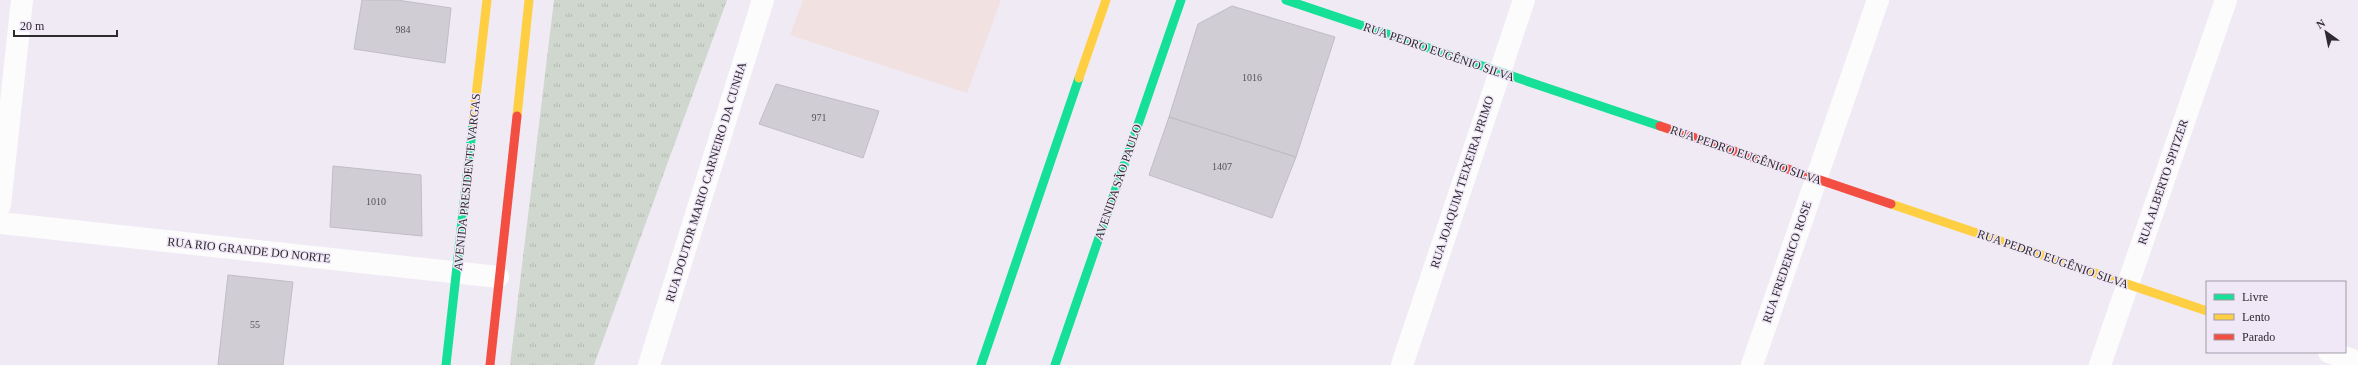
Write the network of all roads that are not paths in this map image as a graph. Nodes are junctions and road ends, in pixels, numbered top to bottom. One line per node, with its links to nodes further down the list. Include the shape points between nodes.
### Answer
1 (22, 0): 13 (street)
2 (487, 0): 15 (main road, AVENIDA PRESIDENTE VARGAS)
3 (529, 0): 16 (main road)
4 (763, 0): 23 (street, RUA DOUTOR MARIO CARNEIRO DA CUNHA)
5 (1106, 0): 24 (main road)
6 (1181, 0): 25 (main road, AVENIDA SÃO PAULO)
7 (1286, 0): 11 (main road, RUA PEDRO EUGÊNIO SILVA)
8 (1524, 0): 11 (street, RUA JOAQUIM TEIXEIRA PRIMO)
9 (1878, 0): 12 (street, RUA FREDERICO ROSE)
10 (2226, 0): 17 (street, RUA ALBERTO SPITZER)
11 (1499, 72): 12 (main road, RUA PEDRO EUGÊNIO SILVA); 26 (street, RUA JOAQUIM TEIXEIRA PRIMO)
12 (1815, 178): 17 (main road, RUA PEDRO EUGÊNIO SILVA); 27 (street, RUA FREDERICO ROSE)
13 (0, 205)
14 (0, 223): 15 (street, RUA RIO GRANDE DO NORTE)
15 (457, 272): 16 (street, RUA RIO GRANDE DO NORTE); 21 (main road, AVENIDA PRESIDENTE VARGAS)
16 (498, 277): 22 (main road)
17 (2128, 284): 18 (main road, RUA PEDRO EUGÊNIO SILVA); 28 (street, RUA ALBERTO SPITZER)
18 (2206, 311)
19 (2332, 353): 20 (street)
20 (2358, 362)
21 (446, 365)
22 (490, 365)
23 (649, 365)
24 (981, 365)
25 (1055, 365)
26 (1402, 365)
27 (1752, 365)
28 (2100, 365)

